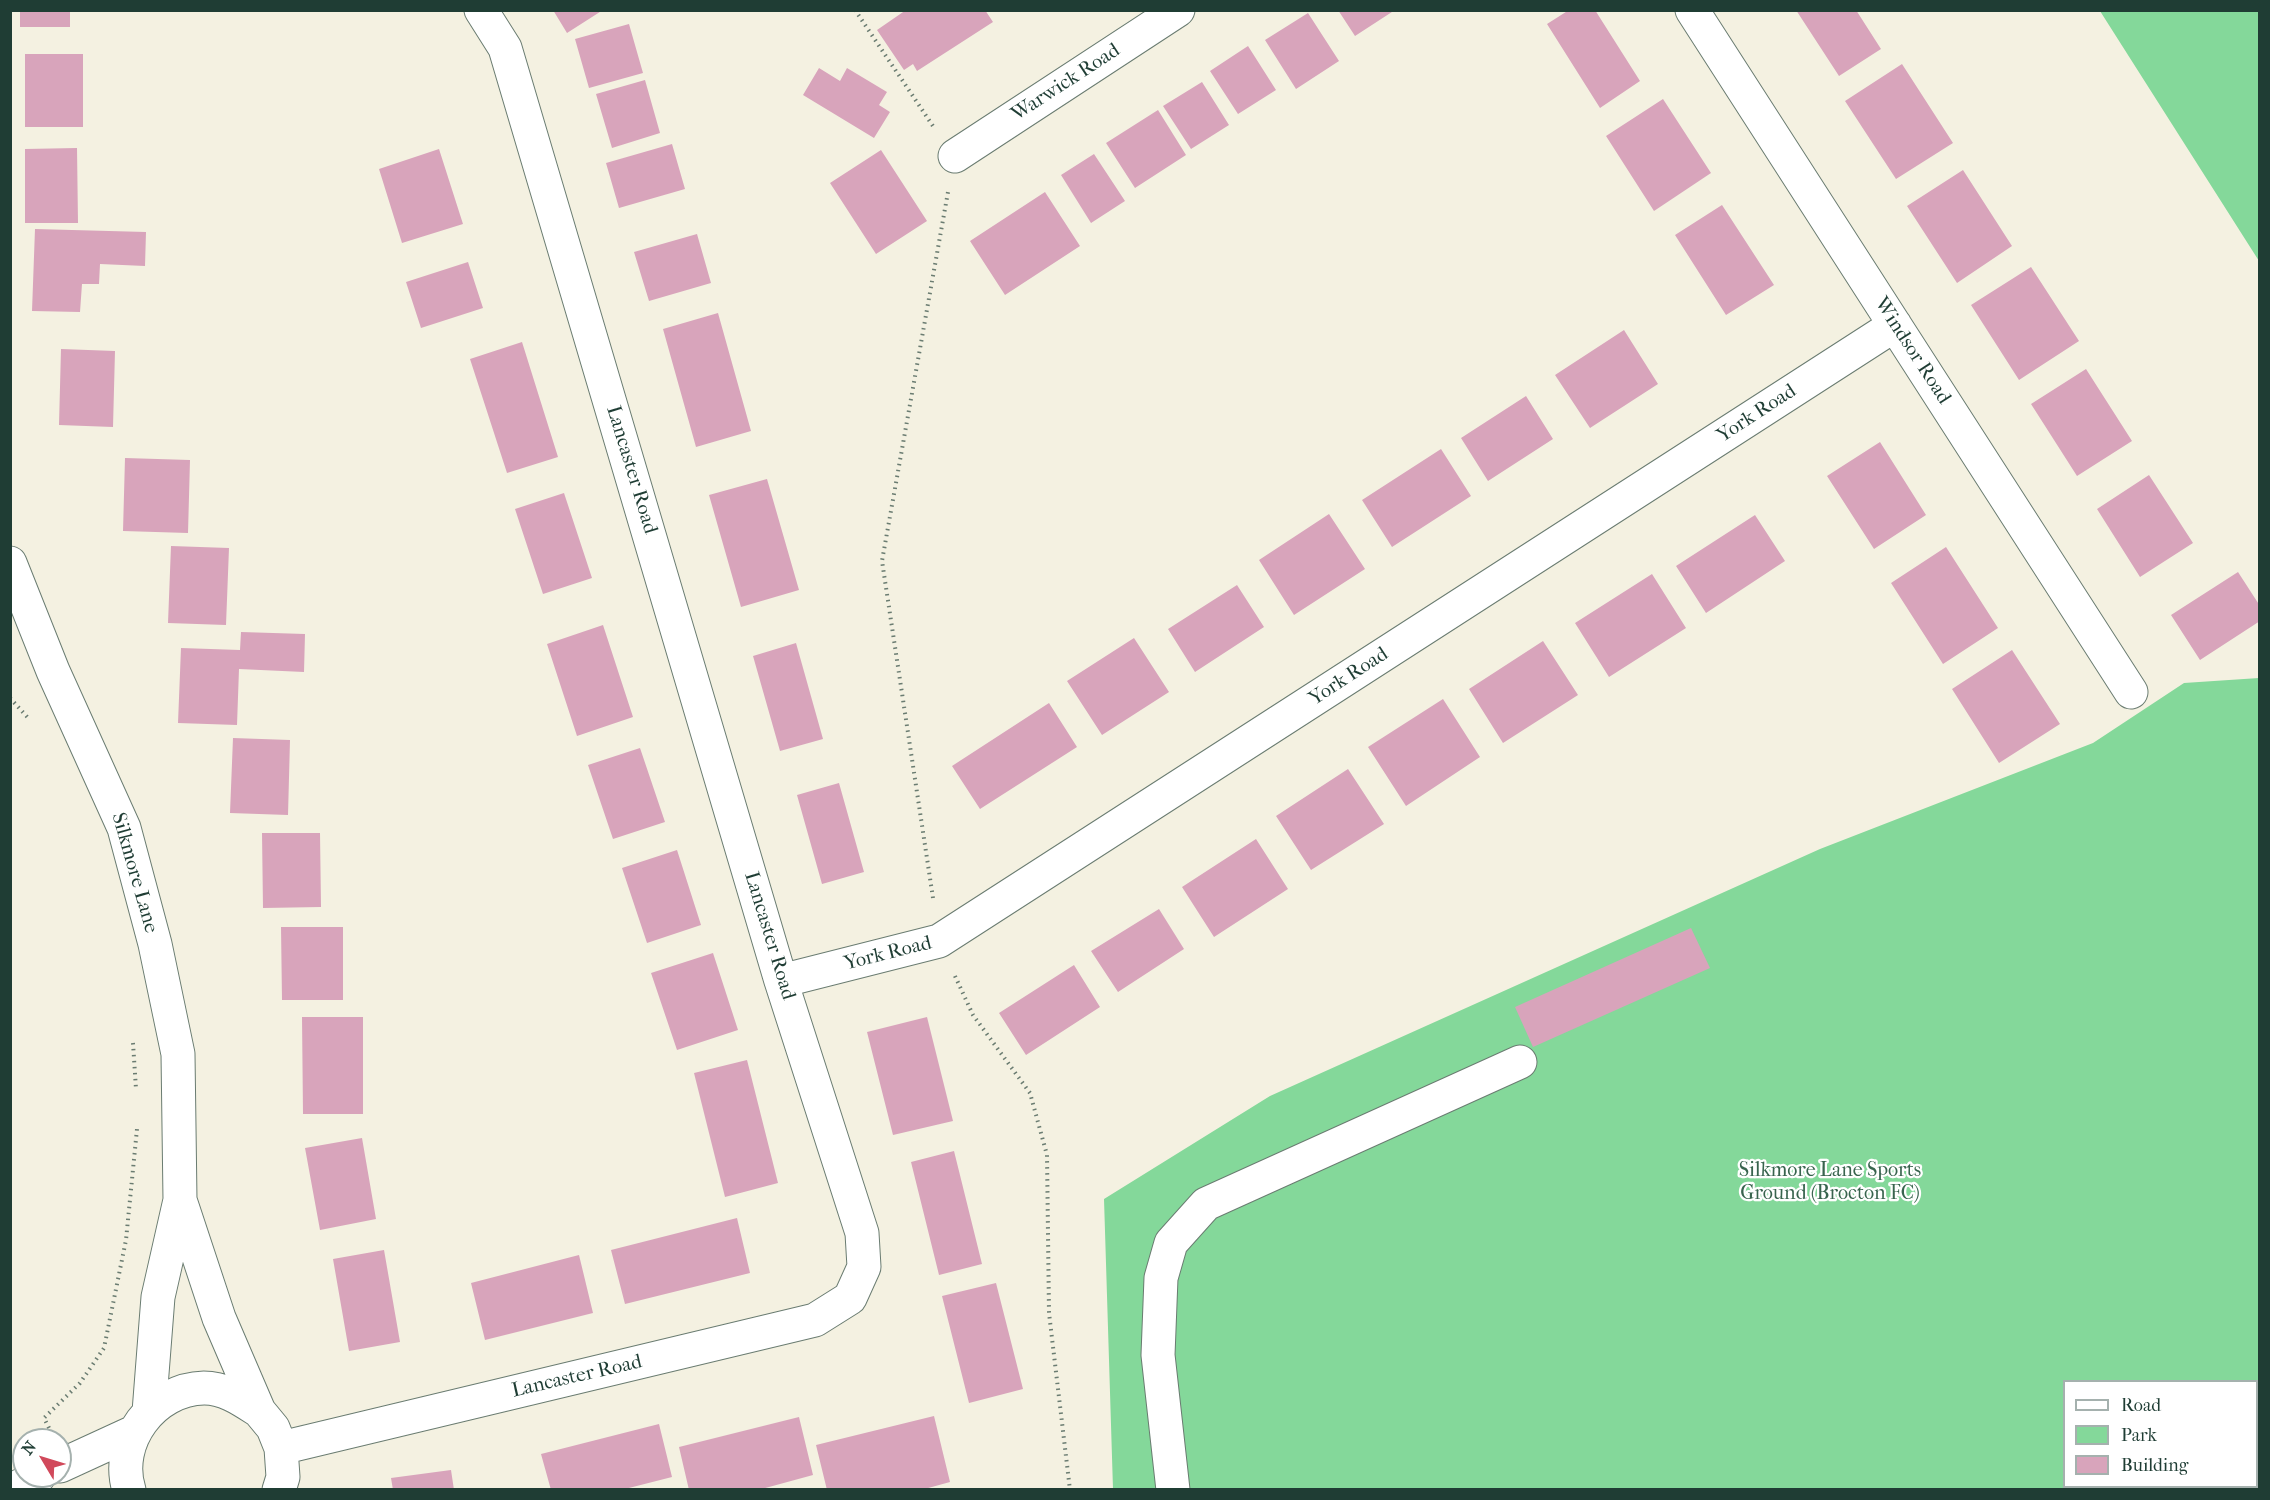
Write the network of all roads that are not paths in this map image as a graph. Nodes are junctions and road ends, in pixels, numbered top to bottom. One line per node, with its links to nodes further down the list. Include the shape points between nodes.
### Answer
1 (481, 10): 8 (street, Lancaster Road, via 505,48)
2 (1178, 10): 4 (street, Warwick Road)
3 (1692, 10): 5 (street, Windsor Road)
4 (955, 156)
5 (1894, 325): 7 (street, Windsor Road); 8 (street, York Road, via 939,941)
6 (10, 563): 10 (street, Silkmore Lane, via 52,671 124,828 178,1054)
7 (2131, 692)
8 (782, 981): 13 (street, Lancaster Road, via 862,1233 864,1267 850,1298 815,1320)
9 (1520, 1062): 17 (street, via 1206,1204 1171,1244 1161,1278 1158,1355)
10 (180, 1200): 11 (street, Silkmore Lane, via 219,1318); 12 (street, Silkmore Lane, via 158,1297)
11 (259, 1411): 12 (street, Silkmore Lane, via 234,1394 204,1388 174,1395); 13 (street, Silkmore Lane, via 273,1428)
12 (141, 1422): 14 (street); 15 (street, Silkmore Lane, via 125,1455)
13 (281, 1448): 16 (street, Silkmore Lane, via 283,1477)
14 (72, 1459)
15 (129, 1490)
16 (279, 1490)
17 (1173, 1490)

